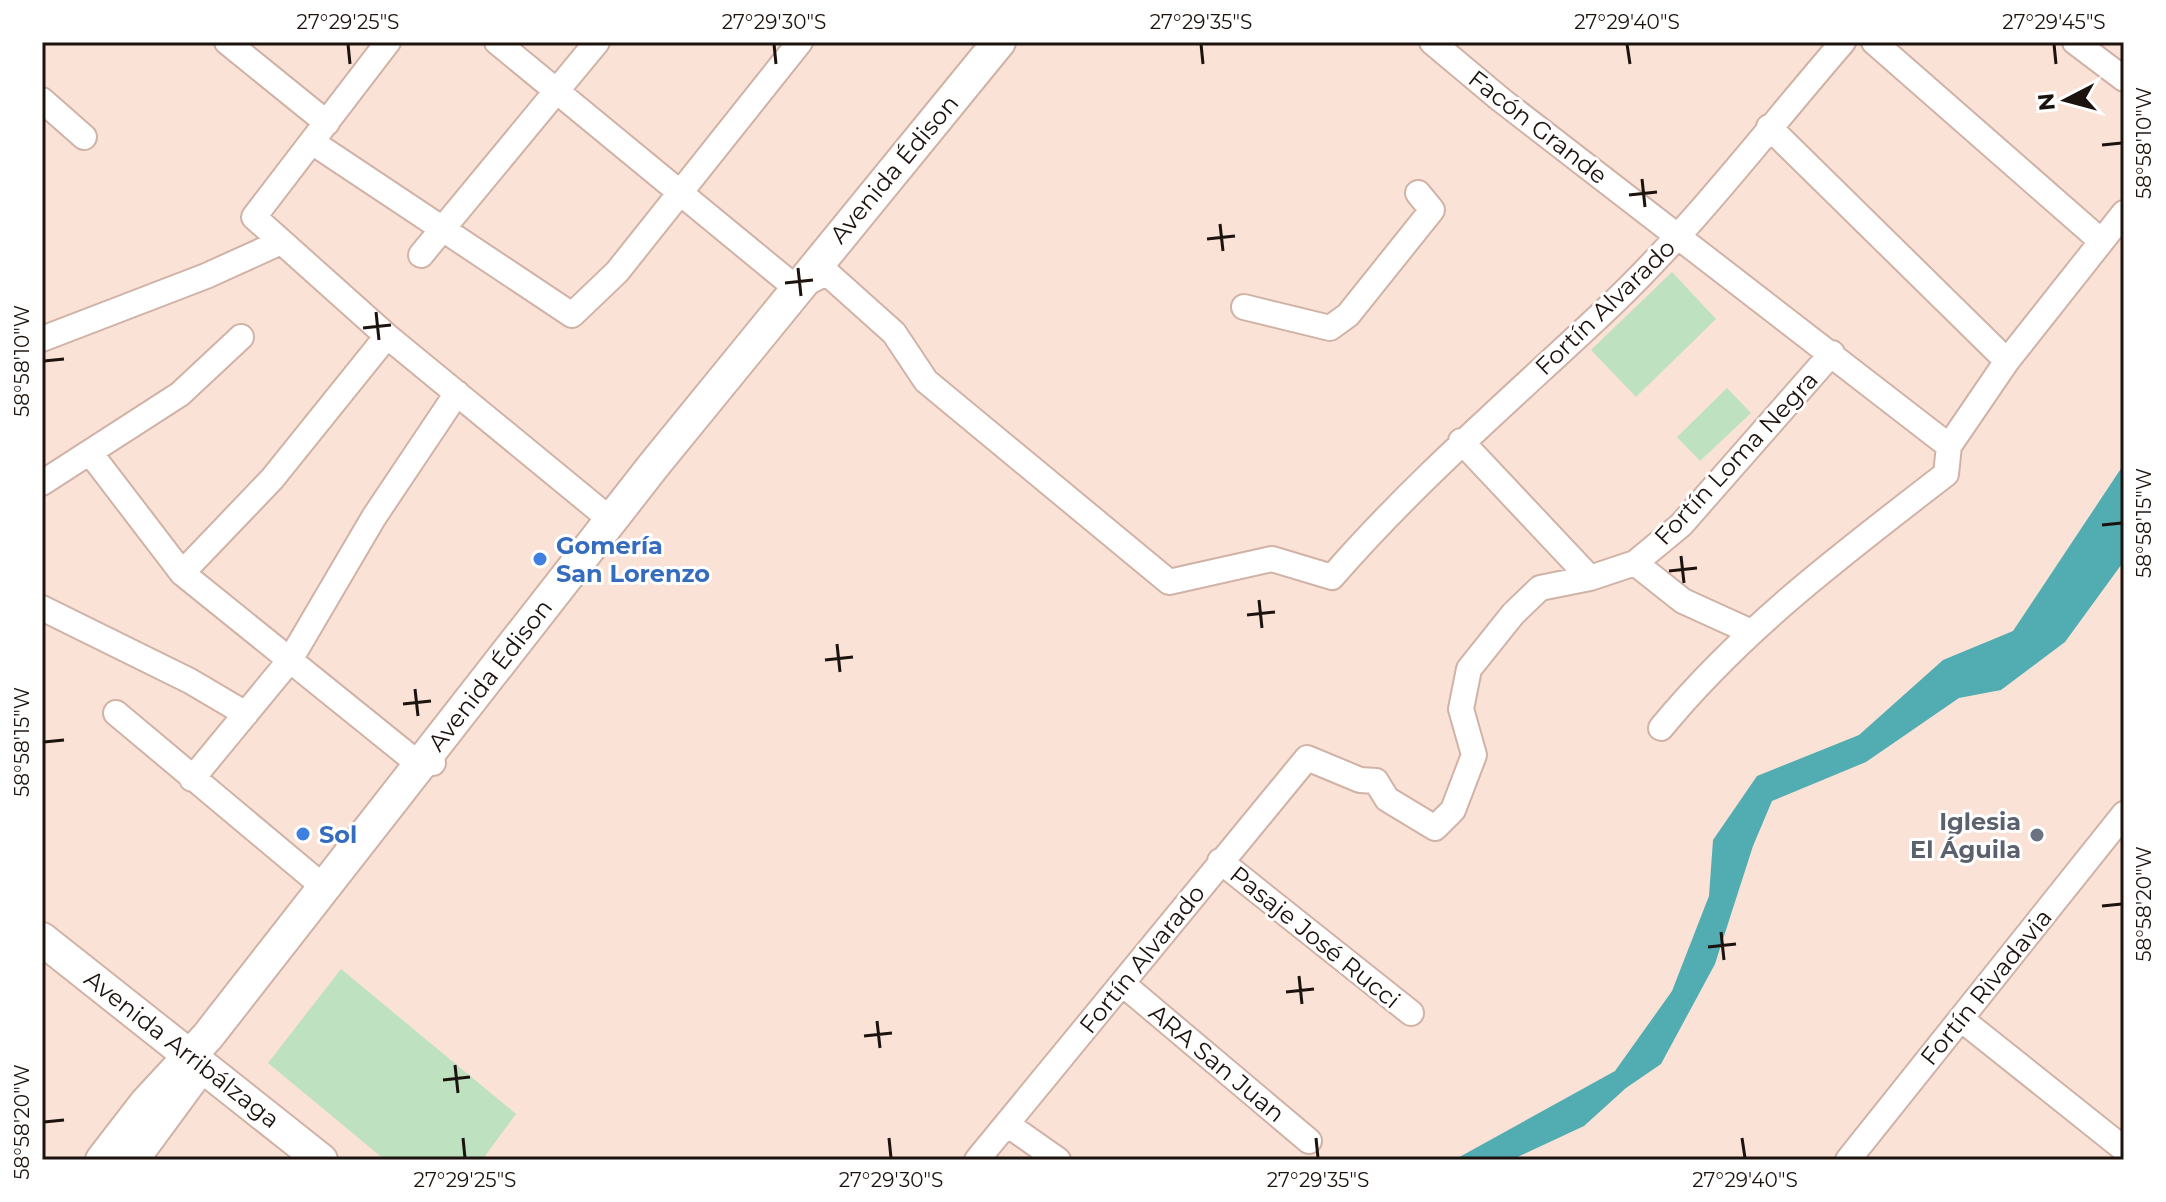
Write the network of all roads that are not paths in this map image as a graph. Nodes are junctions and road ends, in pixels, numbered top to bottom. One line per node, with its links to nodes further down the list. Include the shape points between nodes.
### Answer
1 (227, 42): 16 (street)
2 (388, 42): 16 (street)
3 (497, 42): 13 (street)
4 (597, 42): 13 (street)
5 (800, 42): 18 (street)
6 (999, 42): 27 (main road, Avenida Édison)
7 (1017, 42): 26 (main road, Avenida Édison)
8 (1843, 42): 15 (street, Fortín Alvarado)
9 (1874, 42): 23 (street)
10 (2075, 42): 12 (street)
11 (1441, 45): 22 (street, Facón Grande)
12 (2124, 79)
13 (558, 91): 18 (street); 21 (street)
14 (42, 100): 17 (street)
15 (1769, 127): 22 (street, Fortín Alvarado); 33 (street)
16 (320, 133): 21 (street); 24 (street, via 254,217)
17 (84, 137)
18 (679, 190): 21 (street, via 617,272 572,315); 27 (street)
19 (1418, 193): 28 (street, via 1432,210 1348,315 1330,328)
20 (2124, 213): 23 (street)
21 (445, 228): 25 (street)
22 (1678, 237): 32 (street, Facón Grande); 35 (street, Fortín Alvarado)
23 (2100, 240): 33 (street)
24 (281, 242): 29 (street); 31 (street)
25 (421, 255)
26 (827, 273): 27 (street); 35 (street, Fortín Alvarado, via 894,333 926,381 1169,582 1272,559 1332,577); 50 (main road, Avenida Édison)
27 (796, 288): 39 (main road, Avenida Édison)
28 (1244, 307)
29 (387, 336): 34 (street); 41 (street, via 272,479)
30 (241, 337): 37 (street, via 180,394)
31 (42, 339)
32 (1832, 353): 36 (street, Facón Grande); 40 (street, Fortín Loma Negra, via 1681,525)
33 (2007, 361): 36 (street)
34 (457, 393): 39 (street); 45 (street, via 374,517)
35 (1461, 441): 42 (street)
36 (1949, 446): 44 (street, via 1946,474)
37 (91, 454): 38 (street); 41 (street)
38 (43, 479)
39 (611, 520): 50 (main road, Avenida Édison)
40 (1635, 563): 42 (street, Fortín Loma Negra); 44 (street, via 1683,601)
41 (182, 573): 45 (street)
42 (1590, 578): 49 (street, Fortín Loma Negra, via 1540,588 1469,669 1461,709 1474,755 1453,810 1435,828 1387,799 1376,781 1360,780)
43 (42, 608): 47 (street)
44 (1749, 631): 48 (street)
45 (290, 660): 47 (street); 50 (street)
46 (116, 713): 51 (street)
47 (246, 714): 51 (street)
48 (1661, 728)
49 (1307, 758): 53 (street, Fortín Alvarado)
50 (428, 764): 54 (main road, Avenida Édison); 59 (main road, Avenida Édison, via 222,1033)
51 (192, 779): 54 (street)
52 (2124, 814): 58 (street, Fortín Rivadavia)
53 (1220, 861): 56 (street, Fortín Alvarado); 57 (street, Pasaje José Rucci)
54 (325, 888): 59 (main road, Avenida Édison, via 208,1036)
55 (42, 939): 59 (main road, Avenida Arribálzaga)
56 (1124, 985): 60 (street, Fortín Alvarado); 61 (street, ARA San Juan)
57 (1411, 1013)
58 (1961, 1019): 62 (street); 68 (street, Fortín Rivadavia)
59 (196, 1059): 63 (main road, Avenida Édison); 64 (main road, Avenida Édison); 65 (main road, Avenida Arribálzaga)
60 (1007, 1124): 66 (street, Fortín Alvarado); 67 (street)
61 (1309, 1141)
62 (2124, 1149)
63 (102, 1160)
64 (132, 1160)
65 (321, 1160)
66 (977, 1160)
67 (1058, 1160)
68 (1848, 1160)

